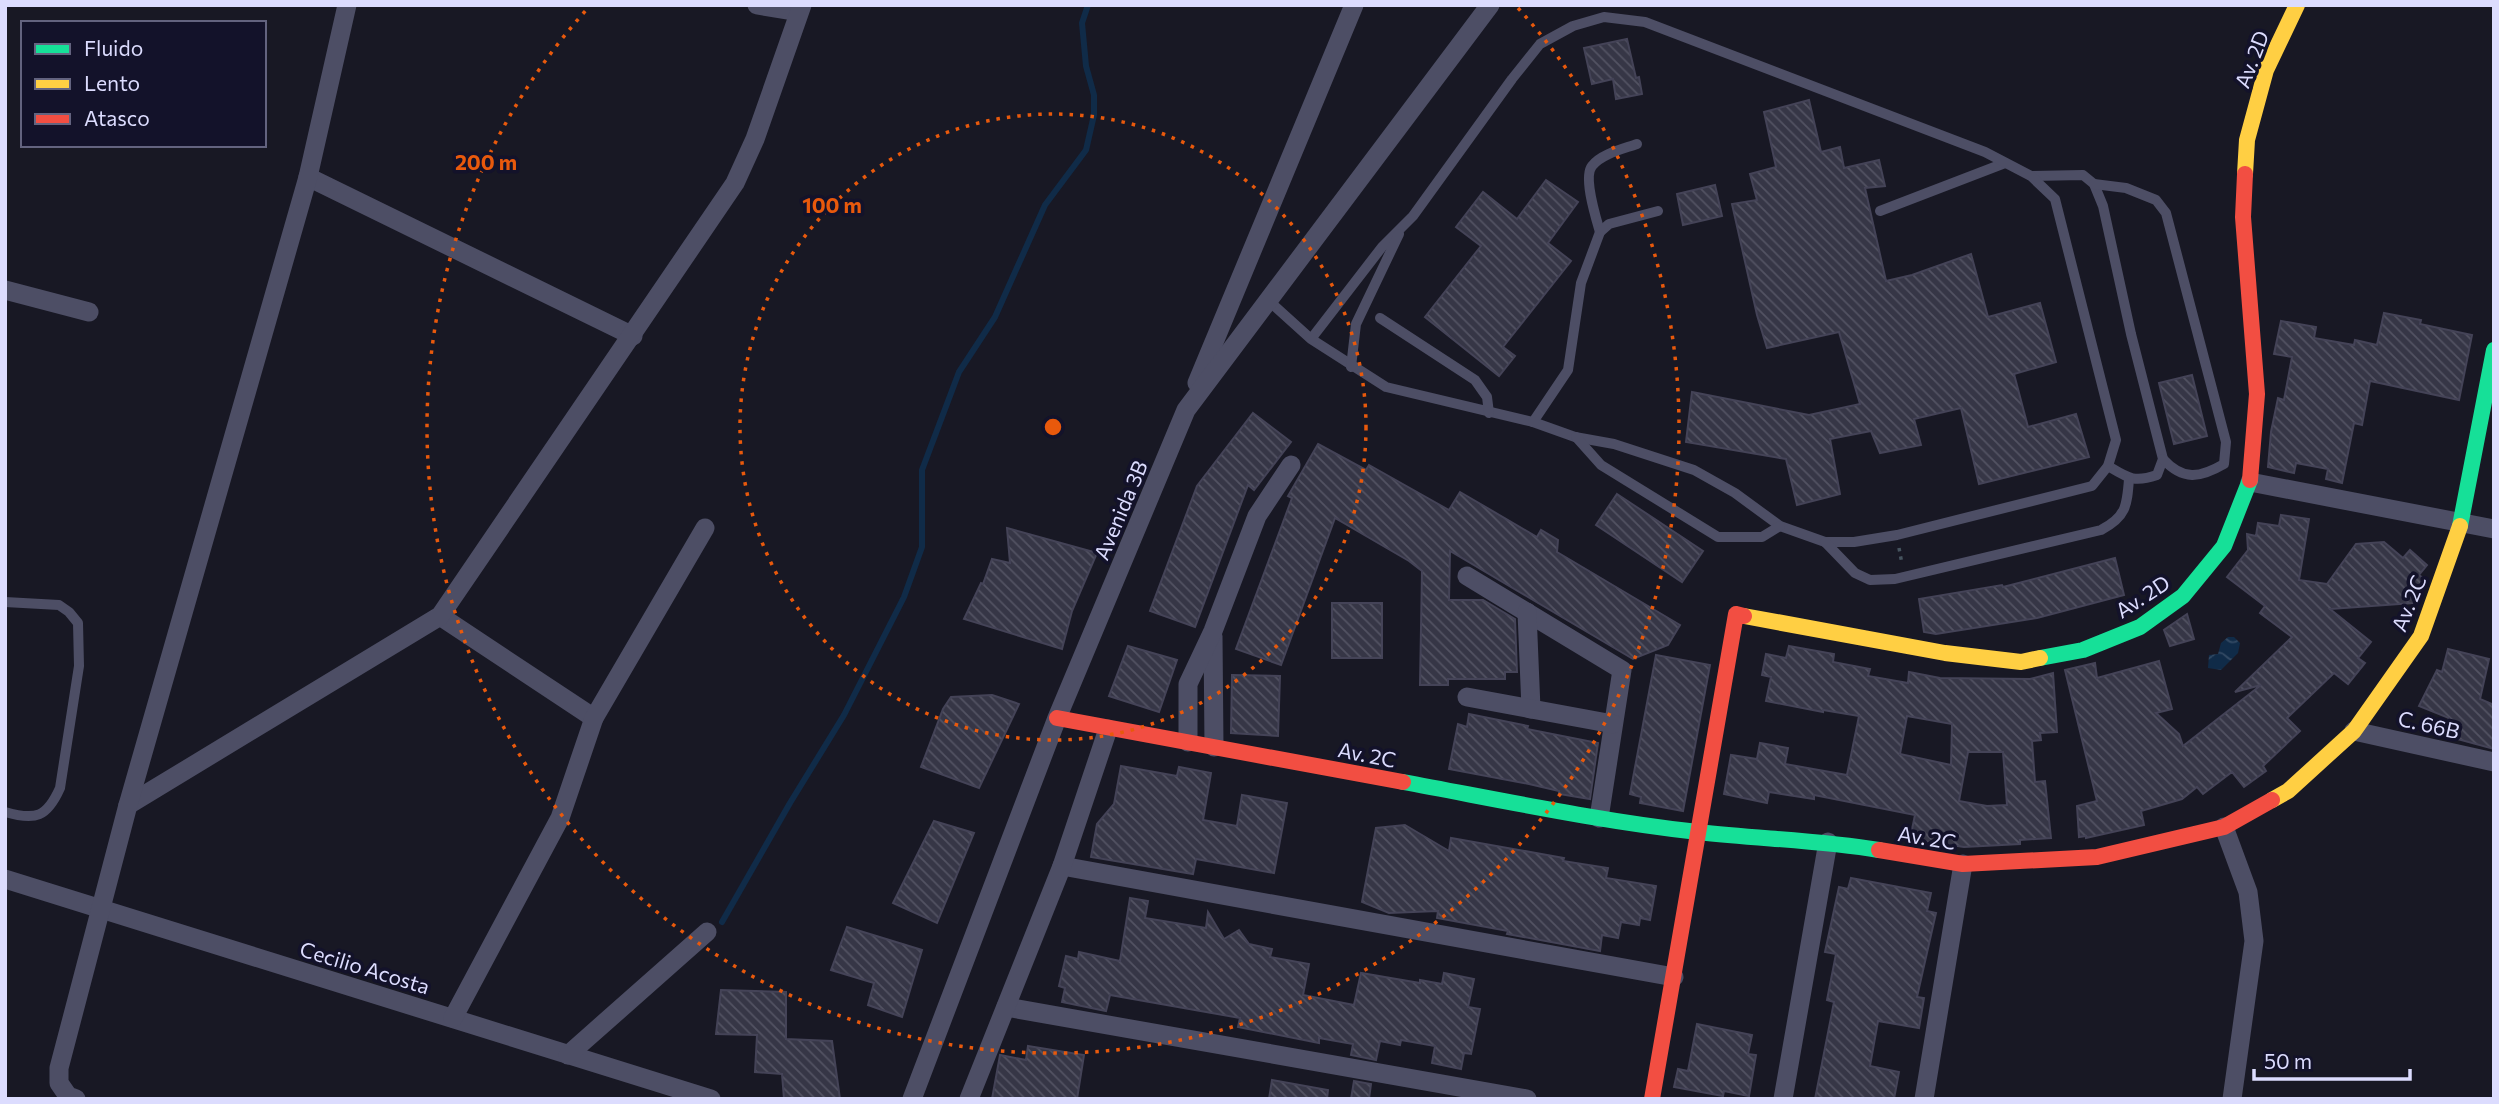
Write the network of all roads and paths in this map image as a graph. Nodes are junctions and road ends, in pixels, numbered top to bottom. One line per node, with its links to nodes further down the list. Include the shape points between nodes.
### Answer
1 (347, 5): 10 (street)
2 (757, 5): 6 (street)
3 (1354, 5): 24 (street)
4 (1490, 5): 17 (street, Avenida 3B)
5 (2297, 5): 32 (street, Av. 2D, via 2266,70 2247,140 2243,217 2257,394)
6 (800, 9): 20 (street, via 735,183)
7 (1636, 144): 15 (lane, via 1592,165 1590,190)
8 (2005, 163): 9 (lane); 13 (lane); 14 (lane, via 1645,22 1604,17 1573,26 1540,44)
9 (2031, 176): 11 (lane, via 2083,175); 30 (lane, via 2055,199 2116,440)
10 (308, 177): 20 (street); 55 (street)
11 (2094, 184): 28 (lane, via 2103,205); 28 (lane, via 2126,187 2156,200 2166,213 2226,442 2224,464 2206,474 2186,475)
12 (1658, 211): 15 (lane, via 1609,223)
13 (1880, 211)
14 (1402, 227): 21 (lane); 23 (lane, via 1356,324)
15 (1600, 232): 26 (lane, via 1581,283 1568,370)
16 (5, 290): 18 (street)
17 (1269, 301): 21 (lane); 24 (street, Avenida 3B)
18 (89, 312)
19 (1380, 318): 25 (lane, via 1475,380 1487,397)
20 (633, 336): 43 (street)
21 (1311, 339): 23 (lane)
22 (2494, 350): 33 (street, Av. 2C)
23 (1351, 367): 25 (lane, via 1386,387)
24 (1186, 410): 48 (street, Avenida 3B)
25 (1489, 413): 26 (lane)
26 (1533, 422): 27 (lane)
27 (1575, 437): 34 (lane, via 1614,444 1694,470); 34 (lane, via 1601,465 1718,537 1762,537)
28 (2163, 459): 31 (lane, via 2157,475)
29 (1291, 465): 44 (street, via 1257,516)
30 (2108, 466): 31 (lane); 37 (lane, via 2092,486)
31 (2129, 479): 40 (lane, via 2127,501 2118,522 2101,530)
32 (2250, 482): 33 (street); 59 (street, Av. 2D, via 2224,546 2183,596 2140,627 2083,650 2021,662 1945,653 1736,614)
33 (2461, 523): 36 (street); 51 (street, Av. 2C, via 2421,636)
34 (1780, 526): 38 (lane)
35 (705, 528): 47 (street)
36 (2494, 529)
37 (1897, 535): 38 (lane); 40 (path)
38 (1825, 542): 40 (lane, via 1856,573 1870,580)
39 (1466, 576): 42 (street)
40 (1905, 576)
41 (5, 602): 56 (lane, via 59,605 69,612 78,623 79,666 60,788 51,806 38,816)
42 (1527, 612): 46 (street); 49 (street, via 1622,670)
43 (440, 616): 47 (street); 55 (street)
44 (1213, 631): 52 (street, via 1188,684); 53 (street)
45 (1466, 697): 46 (street)
46 (1531, 709): 49 (street)
47 (594, 718): 68 (street, via 559,818)
48 (1057, 718): 50 (street, Av. 2C); 72 (street, Avenida 3B)
49 (1613, 724): 57 (street)
50 (1108, 729): 52 (street, Av. 2C); 62 (street)
51 (2354, 731): 54 (street, C. 66B); 58 (street, Av. 2C, via 2288,791)
52 (1188, 743): 53 (street, Av. 2C)
53 (1214, 747): 57 (street, Av. 2C)
54 (2494, 762)
55 (128, 804): 64 (street)
56 (5, 812)
57 (1599, 818): 59 (street, Av. 2C)
58 (2224, 827): 61 (street, Av. 2C, via 2097,857); 78 (street, via 2248,892 2254,941)
59 (1698, 832): 60 (street, Av. 2C); 66 (street)
60 (1828, 842): 61 (street, Av. 2C); 76 (street)
61 (1963, 864): 77 (street)
62 (1062, 866): 66 (street); 67 (street)
63 (5, 879): 64 (street, Cecilio Acosta)
64 (102, 909): 68 (street, Cecilio Acosta); 70 (street, via 59,1068 59,1083)
65 (707, 932): 69 (street)
66 (1674, 977): 75 (street)
67 (1006, 1007): 73 (street); 74 (street)
68 (453, 1018): 69 (street, Cecilio Acosta)
69 (568, 1055): 71 (street, Cecilio Acosta)
70 (76, 1099)
71 (711, 1099)
72 (912, 1099)
73 (969, 1099)
74 (1527, 1099)
75 (1652, 1099)
76 (1783, 1099)
77 (1924, 1099)
78 (2232, 1099)

